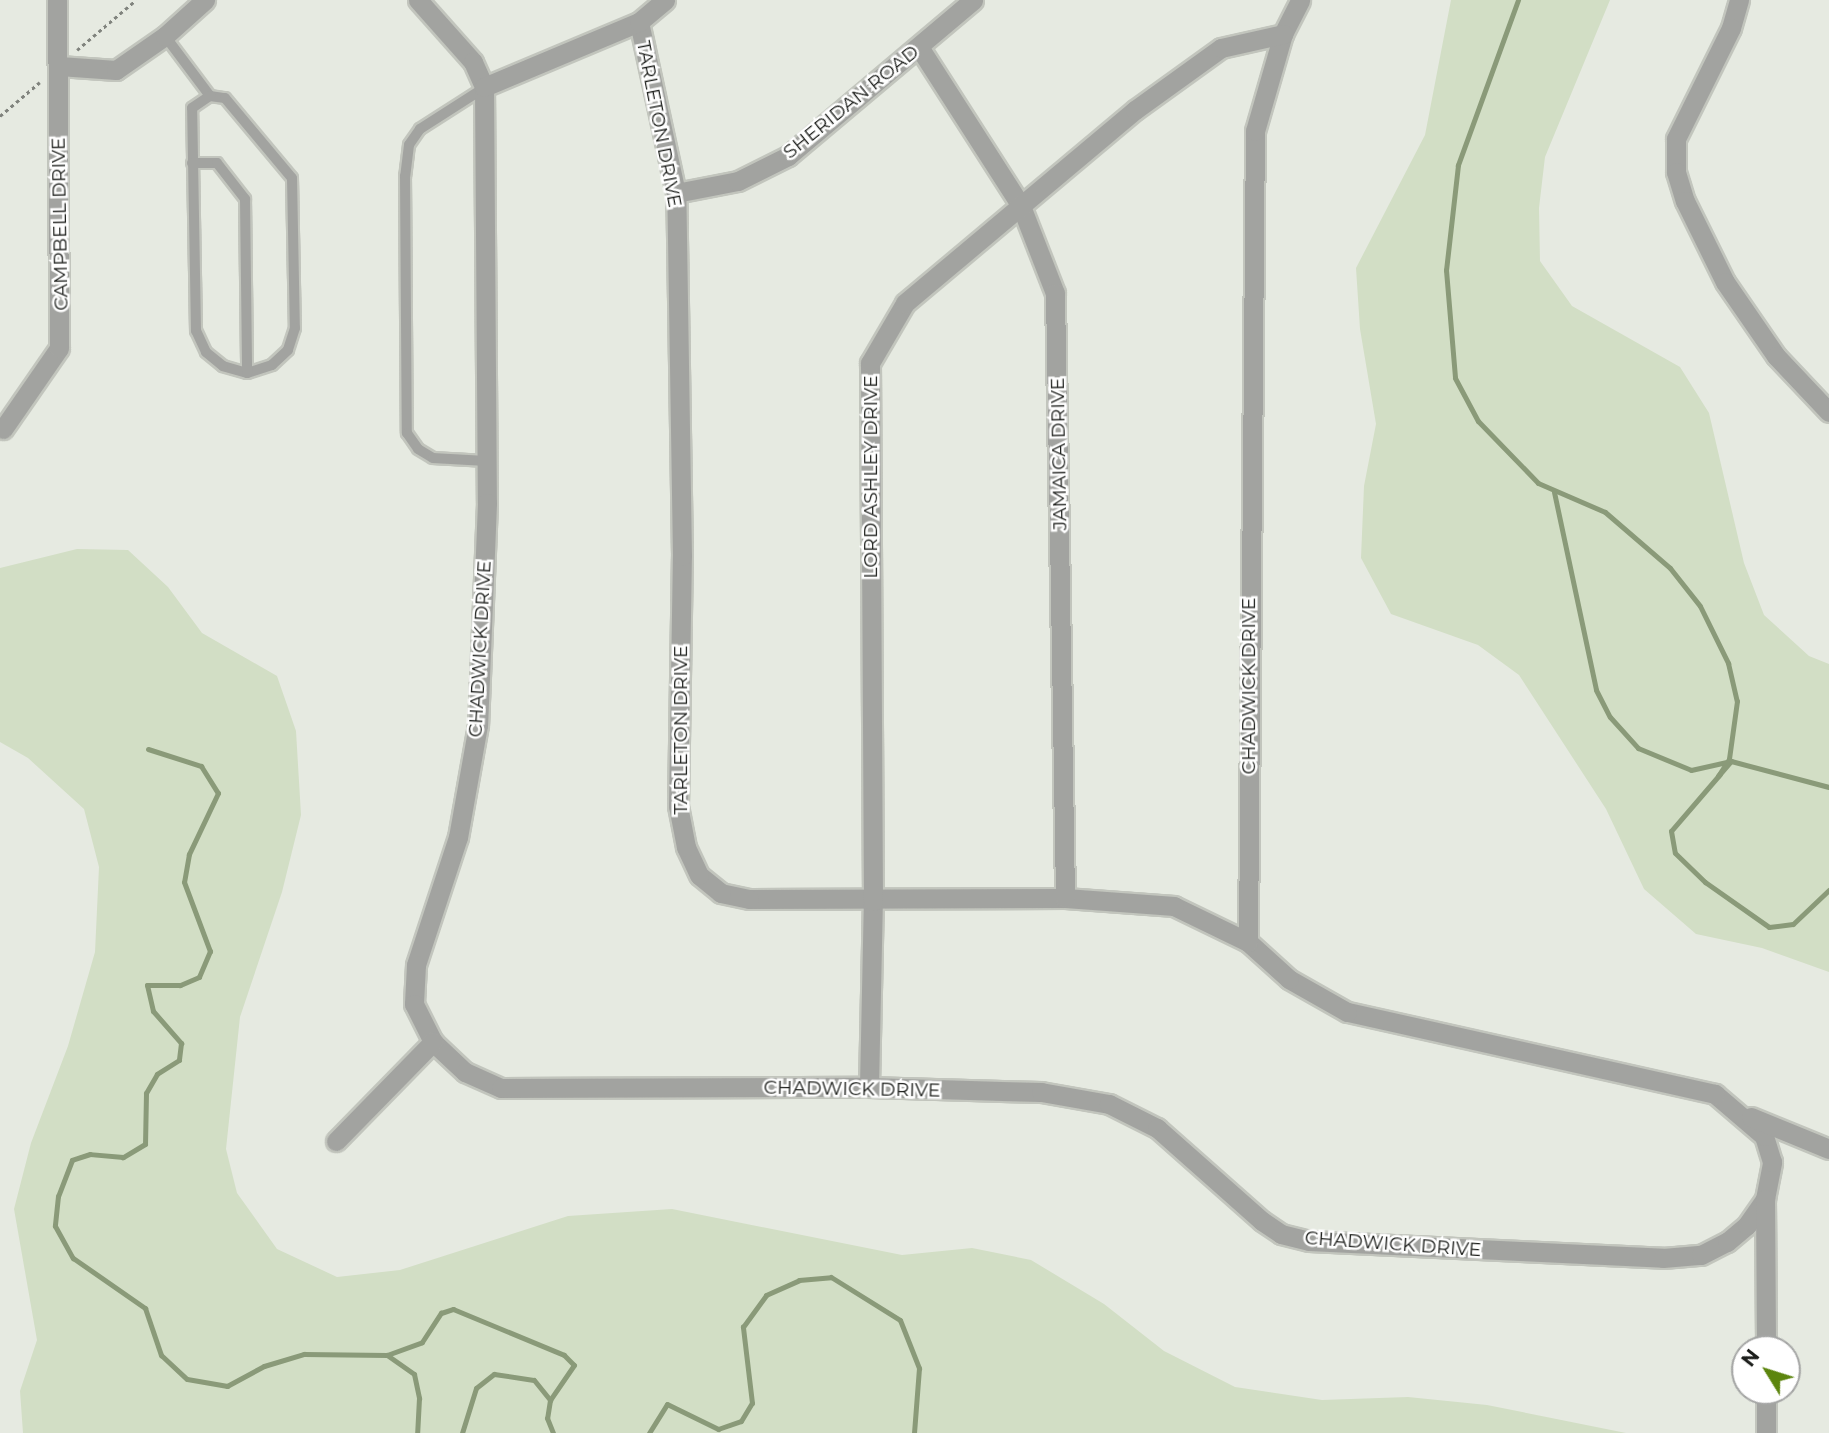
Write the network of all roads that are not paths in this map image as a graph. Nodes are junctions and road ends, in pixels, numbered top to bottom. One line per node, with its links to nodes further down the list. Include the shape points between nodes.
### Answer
1 (57, 0): 12 (street, CAMPBELL DRIVE)
2 (205, 0): 10 (street)
3 (418, 0): 13 (street, CHADWICK DRIVE, via 473,62)
4 (665, 0): 8 (street)
5 (973, 0): 11 (street, SHERIDAN ROAD)
6 (1300, 0): 9 (street, CHADWICK DRIVE)
7 (1739, 0): 19 (street, via 1731,27 1676,139 1676,172 1685,201 1725,282 1776,356)
8 (639, 22): 13 (street); 16 (street, TARLETON DRIVE)
9 (1283, 34): 17 (street, LORD ASHLEY DRIVE, via 1222,48 1135,110); 24 (street, CHADWICK DRIVE, via 1255,131 1252,182)
10 (165, 36): 12 (street, via 116,69); 14 (lane)
11 (919, 47): 16 (street, SHERIDAN ROAD, via 788,156 738,181); 17 (street, JAMAICA DRIVE)
12 (58, 66): 20 (street, CAMPBELL DRIVE, via 59,348)
13 (484, 88): 21 (street, CHADWICK DRIVE); 21 (lane, via 420,129 409,145 405,176 407,433 418,449 433,458)
14 (210, 96): 15 (lane, via 192,108); 18 (lane, via 225,99 278,158 292,177 295,196 295,328 288,350 272,365)
15 (192, 163): 18 (lane, via 196,331 206,352 223,366); 18 (lane, via 217,163 245,199)
16 (676, 193): 23 (street, TARLETON DRIVE, via 682,556 678,806 686,847 699,875 721,893 749,899)
17 (1021, 206): 22 (street, JAMAICA DRIVE, via 1055,293); 23 (street, LORD ASHLEY DRIVE, via 905,303 870,363)
18 (247, 373)
19 (1829, 412)
20 (3, 429)
21 (486, 461): 25 (street, CHADWICK DRIVE, via 478,725 458,837 416,965 414,1004)
22 (1065, 898): 23 (street, TARLETON DRIVE); 24 (street, TARLETON DRIVE, via 1174,906)
23 (873, 901): 26 (street, LORD ASHLEY DRIVE)
24 (1248, 942): 27 (street, via 1289,979 1347,1012 1715,1094)
25 (433, 1042): 26 (street, CHADWICK DRIVE, via 465,1072 501,1088); 28 (street)
26 (869, 1087): 30 (street, CHADWICK DRIVE, via 1041,1092 1109,1104 1157,1128 1262,1221 1281,1234 1309,1241 1662,1258 1701,1255 1727,1242)
27 (1743, 1114): 29 (street); 30 (street, via 1763,1136 1772,1162)
28 (336, 1141)
29 (1829, 1149)
30 (1765, 1199): 31 (street)
31 (1766, 1335)
32 (1766, 1405): 33 (street)
33 (1766, 1433)

